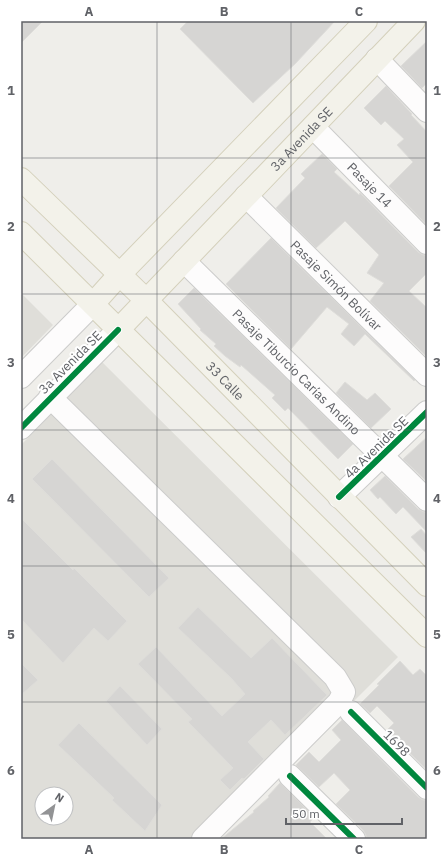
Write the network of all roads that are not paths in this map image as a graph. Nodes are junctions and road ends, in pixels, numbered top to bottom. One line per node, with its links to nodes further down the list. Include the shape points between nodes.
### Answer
1 (366, 21): 11 (main road, 3a Avenida SE)
2 (414, 21): 3 (main road, 3a Avenida SE)
3 (377, 60): 4 (street); 5 (main road, 3a Avenida SE)
4 (427, 111)
5 (313, 127): 7 (main road, 3a Avenida SE); 9 (street, Pasaje 14)
6 (21, 179): 11 (main road, 33 Calle)
7 (246, 196): 10 (main road, 3a Avenida SE); 15 (street, Pasaje Simón Bolívar)
8 (21, 233): 13 (main road)
9 (427, 243)
10 (184, 262): 12 (main road, 3a Avenida SE); 20 (street, Pasaje Tiburcio Carías Andino)
11 (119, 275): 12 (main road, 33 Calle); 13 (main road, 3a Avenida SE)
12 (146, 300): 14 (main road, 3a Avenida SE); 21 (main road, 33 Calle)
13 (93, 304): 14 (main road); 16 (street, 3a Avenida SE)
14 (118, 330): 17 (street, 3a Avenida SE); 24 (main road)
15 (427, 374)
16 (21, 377)
17 (50, 397): 19 (street, 3a Avenida SE); 28 (street, via 335,678 344,692 339,702)
18 (427, 412): 20 (street, 4a Avenida SE)
19 (21, 428)
20 (382, 456): 21 (street, 4a Avenida SE); 22 (street, Pasaje Tiburcio Carías Andino)
21 (339, 497): 23 (main road, 33 Calle)
22 (427, 500)
23 (427, 585)
24 (427, 636)
25 (351, 712): 27 (street, 1698)
26 (290, 776): 29 (street)
27 (427, 788)
28 (203, 839)
29 (354, 839)

